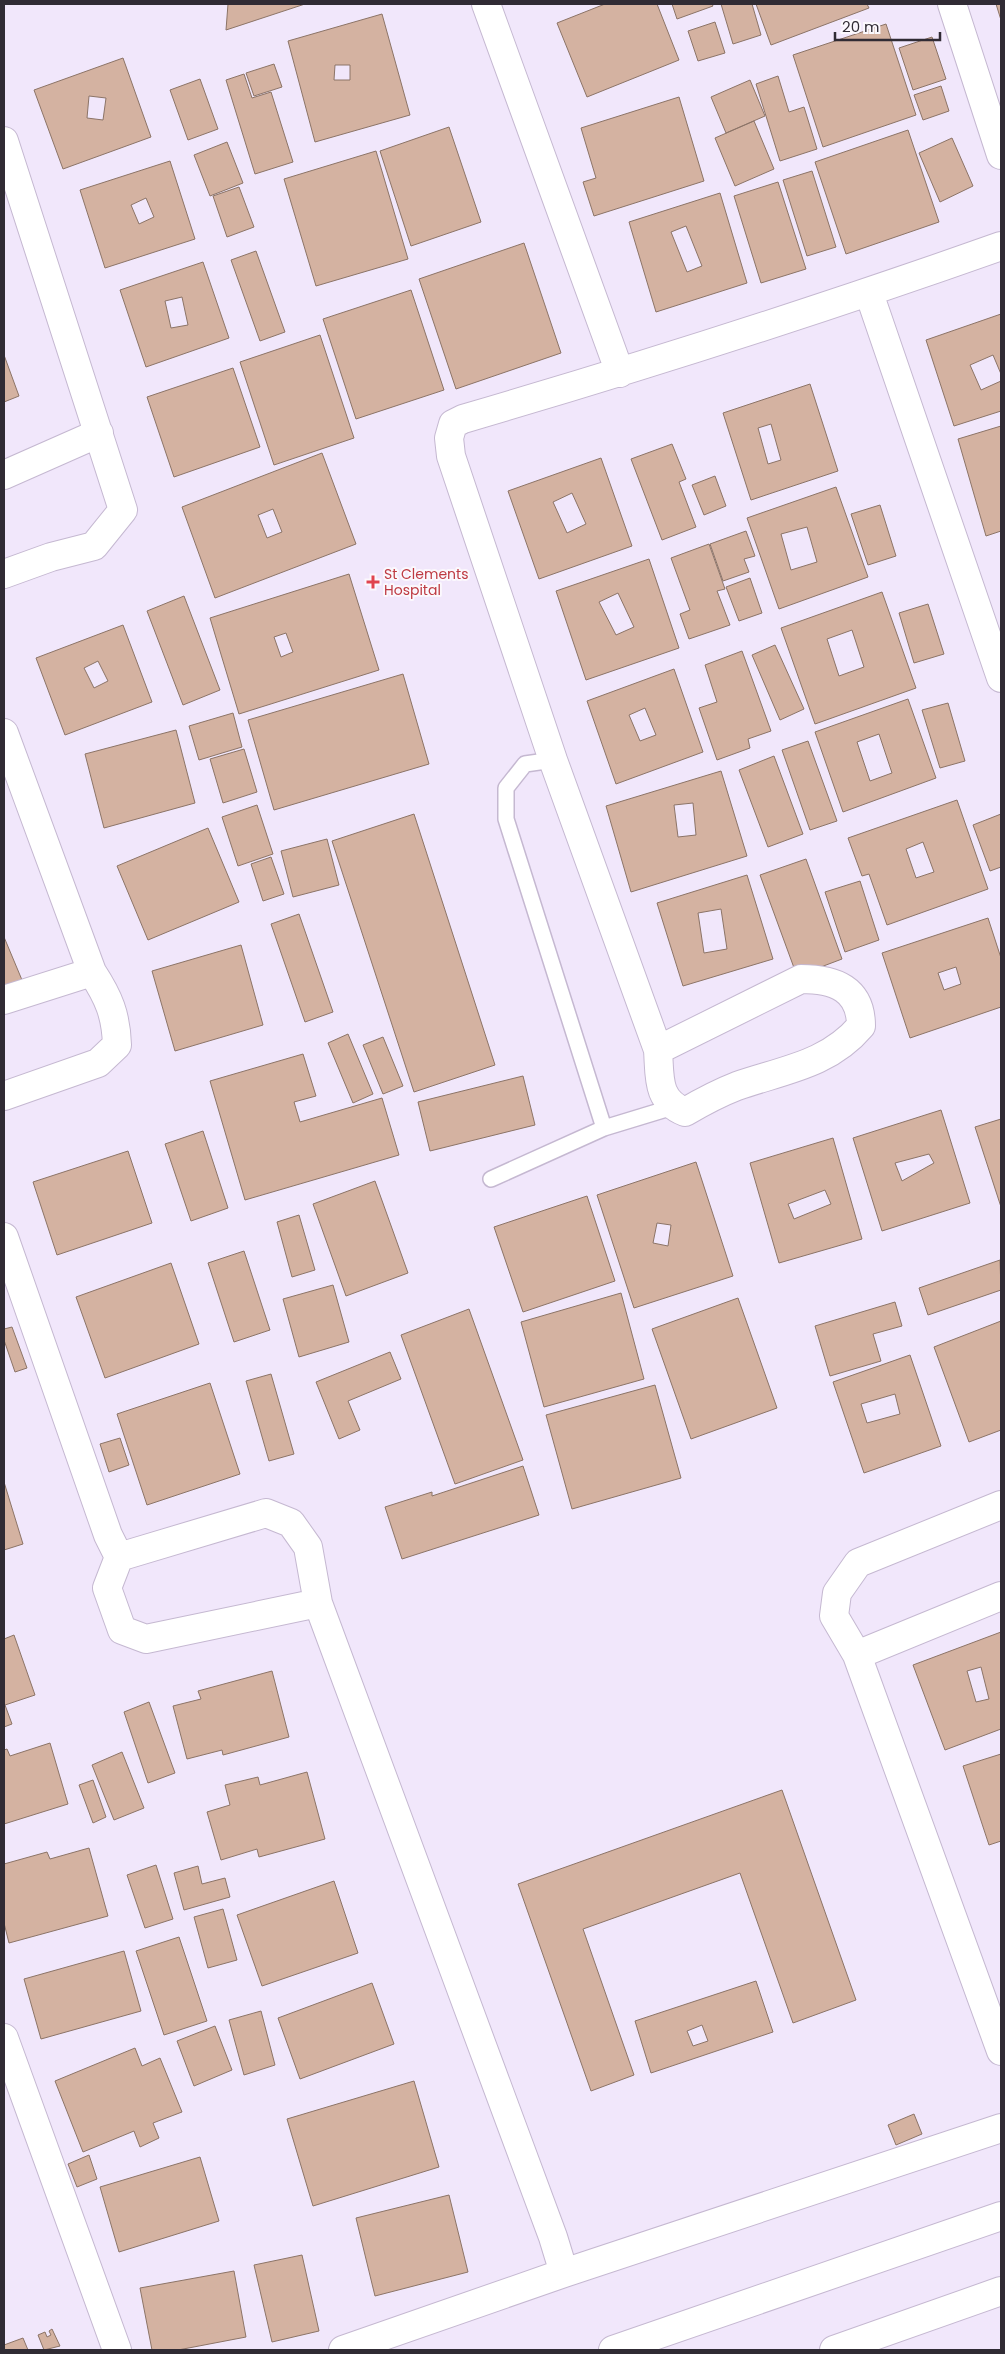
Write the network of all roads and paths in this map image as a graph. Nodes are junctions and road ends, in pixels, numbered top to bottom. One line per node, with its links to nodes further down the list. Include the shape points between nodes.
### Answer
1 (486, 4): 7 (street)
2 (952, 4): 4 (street)
3 (4, 141): 8 (street)
4 (1001, 155)
5 (1001, 246): 6 (street)
6 (869, 293): 7 (street); 11 (street)
7 (620, 373): 13 (street, via 463,419 453,424 449,438 451,456)
8 (99, 434): 9 (street); 10 (street, via 123,510 94,546 50,557)
9 (4, 475)
10 (4, 574)
11 (1001, 678)
12 (4, 733): 14 (street)
13 (553, 760): 16 (street); 19 (lane, via 525,764 506,788 506,820)
14 (92, 972): 15 (street); 17 (street, via 107,994 116,1023 117,1045 98,1063)
15 (4, 1000)
16 (658, 1050): 18 (street, via 663,1096); 18 (street, via 801,979 821,979 846,988 861,1011 861,1026 851,1038 818,1061 736,1087 685,1112)
17 (4, 1096)
18 (673, 1107): 19 (lane)
19 (604, 1128): 20 (lane)
20 (491, 1179)
21 (4, 1237): 23 (street, via 105,1526)
22 (1001, 1505): 26 (street, via 858,1563 837,1593 834,1616)
23 (119, 1557): 25 (street, via 266,1514 291,1523 308,1547); 25 (street, via 107,1588 122,1630 146,1639)
24 (1001, 1596): 26 (street)
25 (318, 1604): 31 (street)
26 (857, 1655): 28 (street)
27 (4, 2038): 33 (street)
28 (1001, 2051)
29 (1001, 2128): 31 (street)
30 (1001, 2216): 35 (street)
31 (564, 2273): 34 (street)
32 (1001, 2291): 36 (street)
33 (117, 2350)
34 (343, 2350)
35 (613, 2350)
36 (834, 2350)

